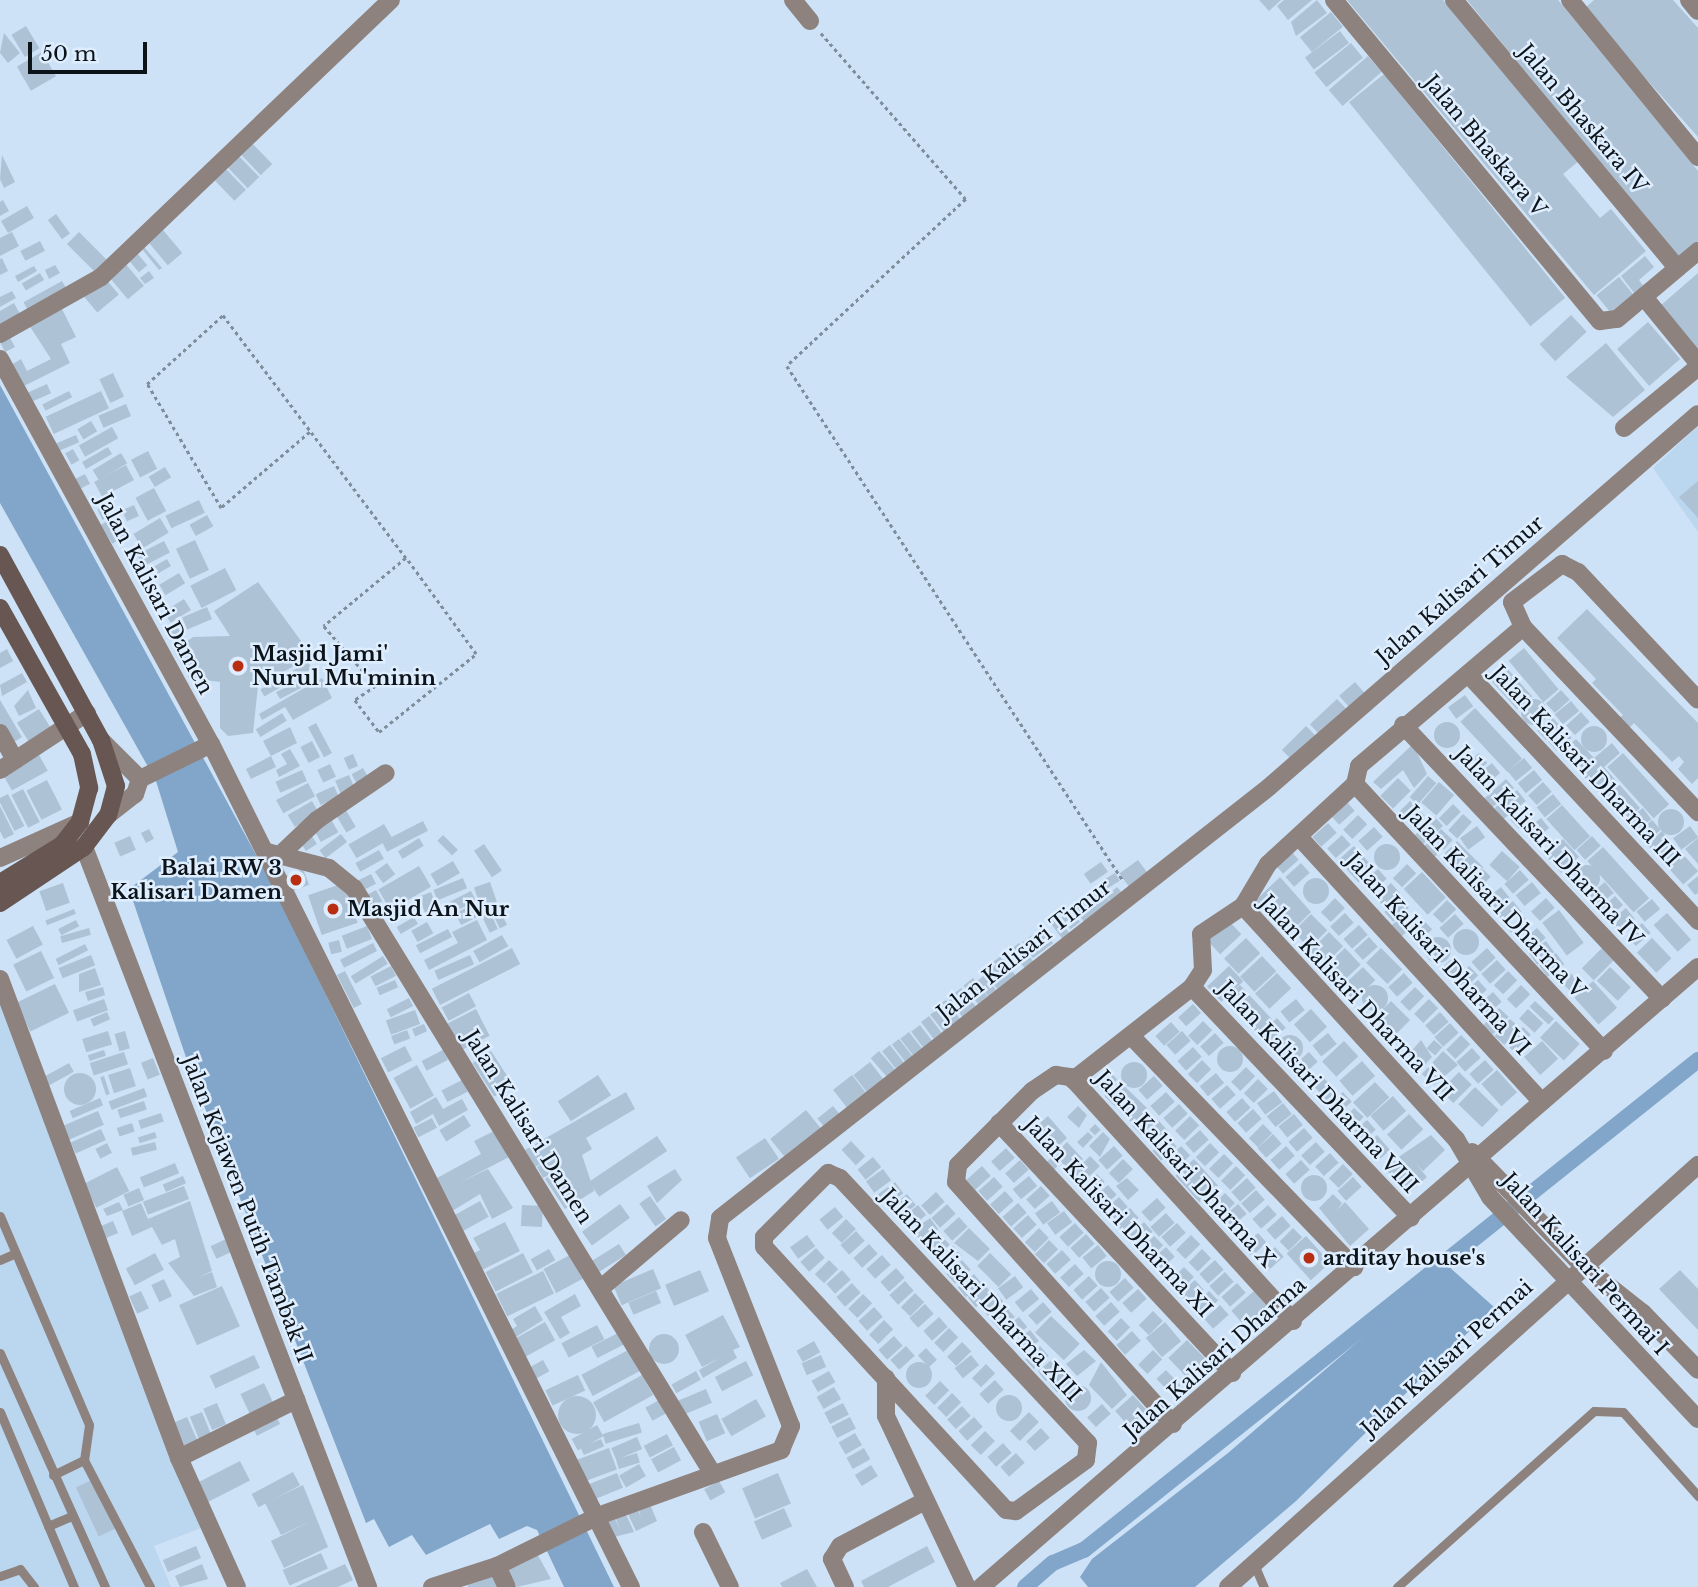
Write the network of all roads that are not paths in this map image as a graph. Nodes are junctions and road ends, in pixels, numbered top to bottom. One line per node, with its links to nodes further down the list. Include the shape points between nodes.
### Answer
1 (391, 0): 13 (street, via 101,277)
2 (793, 0): 8 (street)
3 (1334, 0): 12 (street, Jalan Bhaskara V, via 1601,321 1613,322)
4 (1454, 0): 11 (street, Jalan Bhaskara IV)
5 (1570, 0): 9 (street)
6 (1689, 0): 7 (street)
7 (1698, 11)
8 (815, 25)
9 (1698, 157)
10 (1698, 251): 11 (street)
11 (1677, 268): 12 (street)
12 (1644, 297): 15 (street)
13 (0, 334)
14 (0, 359): 29 (street, Jalan Kalisari Damen)
15 (1698, 365): 17 (street)
16 (1698, 414): 78 (street, Jalan Kalisari Timur, via 1269,788 720,1218 718,1238 791,1437 781,1450)
17 (1624, 428)
18 (0, 555): 19 (street)
19 (6, 578): 24 (street)
20 (0, 608): 26 (street)
21 (1523, 627): 22 (street); 23 (street, via 1512,602 1557,566 1569,565); 35 (street)
22 (1468, 674): 25 (street); 45 (street, Jalan Kalisari Dharma III)
23 (1698, 700)
24 (87, 713): 26 (street); 28 (street)
25 (1403, 725): 34 (street, via 1359,766); 49 (street, Jalan Kalisari Dharma IV)
26 (67, 726): 30 (street); 37 (street, via 89,779)
27 (0, 733): 30 (street)
28 (101, 740): 33 (street); 36 (street, via 116,786)
29 (208, 746): 33 (street); 40 (street, Jalan Kalisari Damen)
30 (15, 760): 31 (street)
31 (0, 770)
32 (386, 773): 40 (street)
33 (145, 777): 36 (street, via 130,799)
34 (1355, 784): 38 (street); 51 (street, Jalan Kalisari Dharma V)
35 (1698, 812)
36 (108, 815): 39 (street)
37 (80, 822): 41 (street); 42 (street, via 50,855)
38 (1300, 838): 44 (street, via 1268,864); 53 (street, Jalan Kalisari Dharma VI)
39 (84, 847): 43 (street); 72 (street, Jalan Kejawen Putih Tambak II)
40 (274, 853): 66 (street, Jalan Kalisari Damen, via 329,868 350,883); 83 (street, Jalan Kalisari Damen)
41 (0, 858)
42 (0, 883)
43 (0, 903)
44 (1243, 906): 48 (street, Jalan Kalisari Dharma VII, via 1209,926 1199,941 1202,961); 55 (street, Jalan Kalisari Dharma VII)
45 (1698, 921)
46 (1698, 967): 49 (street, Jalan Kalisari Dharma)
47 (0, 979): 76 (street)
48 (1192, 987): 50 (street); 59 (street, Jalan Kalisari Dharma VIII)
49 (1662, 999): 51 (street, Jalan Kalisari Dharma)
50 (1132, 1037): 52 (street, via 1110,1046); 64 (street)
51 (1604, 1051): 53 (street, Jalan Kalisari Dharma)
52 (1073, 1080): 54 (street, via 1061,1074 1047,1079); 67 (street, Jalan Kalisari Dharma X)
53 (1542, 1102): 55 (street, Jalan Kalisari Dharma)
54 (999, 1124): 70 (street, Jalan Kalisari Dharma XI); 75 (street, via 956,1168 956,1182)
55 (1475, 1163): 57 (street, Jalan Kalisari Permai I); 59 (street, Jalan Kalisari Dharma)
56 (1698, 1165): 63 (street, Jalan Kalisari Permai)
57 (1496, 1191): 63 (street, Jalan Kalisari Permai I); 65 (street, Jalan Kalisari Permai I)
58 (0, 1216): 61 (lane)
59 (1411, 1218): 64 (street, Jalan Kalisari Dharma)
60 (681, 1220): 66 (street)
61 (16, 1253): 62 (lane); 77 (lane, via 89,1425)
62 (0, 1260)
63 (1582, 1265): 65 (street, Jalan Kalisari Permai); 69 (street, Jalan Kalisari Permai I, via 1643,1313)
64 (1354, 1267): 67 (street, Jalan Kalisari Dharma)
65 (1566, 1281): 74 (street, Jalan Kalisari Permai I); 86 (street, Jalan Kalisari Permai)
66 (600, 1289): 78 (street, Jalan Kalisari Damen)
67 (1293, 1321): 70 (street, Jalan Kalisari Dharma)
68 (0, 1353): 79 (lane)
69 (1698, 1370)
70 (1232, 1373): 75 (street, Jalan Kalisari Dharma)
71 (886, 1378): 71 (street, Jalan Kalisari Dharma XIII, via 763,1245 828,1174 840,1178 1079,1433 1091,1454 1011,1513); 81 (street, via 886,1416)
72 (296, 1400): 76 (street); 94 (street, Jalan Kejawen Putih Tambak II)
73 (0, 1412): 84 (lane)
74 (1698, 1419)
75 (1173, 1424): 101 (street, Jalan Kalisari Dharma)
76 (179, 1458): 93 (street)
77 (84, 1460): 79 (lane); 92 (lane)
78 (713, 1474): 83 (street, Jalan Kalisari Timur)
79 (53, 1475): 82 (lane)
80 (1698, 1496): 104 (lane, via 1623,1412 1594,1411)
81 (925, 1500): 99 (street, via 840,1546 832,1559); 100 (street)
82 (72, 1516): 84 (lane); 91 (lane)
83 (593, 1519): 87 (street); 97 (street, Jalan Kalisari Damen)
84 (48, 1526): 90 (lane)
85 (703, 1532): 98 (street)
86 (1254, 1564): 102 (street, Jalan Kalisari Permai); 103 (lane)
87 (497, 1566): 95 (street); 96 (street)
88 (0, 1576): 89 (lane, via 20,1569)
89 (34, 1587)
90 (74, 1587)
91 (105, 1587)
92 (150, 1587)
93 (237, 1587)
94 (368, 1587)
95 (432, 1587)
96 (507, 1587)
97 (631, 1587)
98 (730, 1587)
99 (845, 1587)
100 (967, 1587)
101 (981, 1587)
102 (1228, 1587)
103 (1265, 1587)
104 (1397, 1587)

